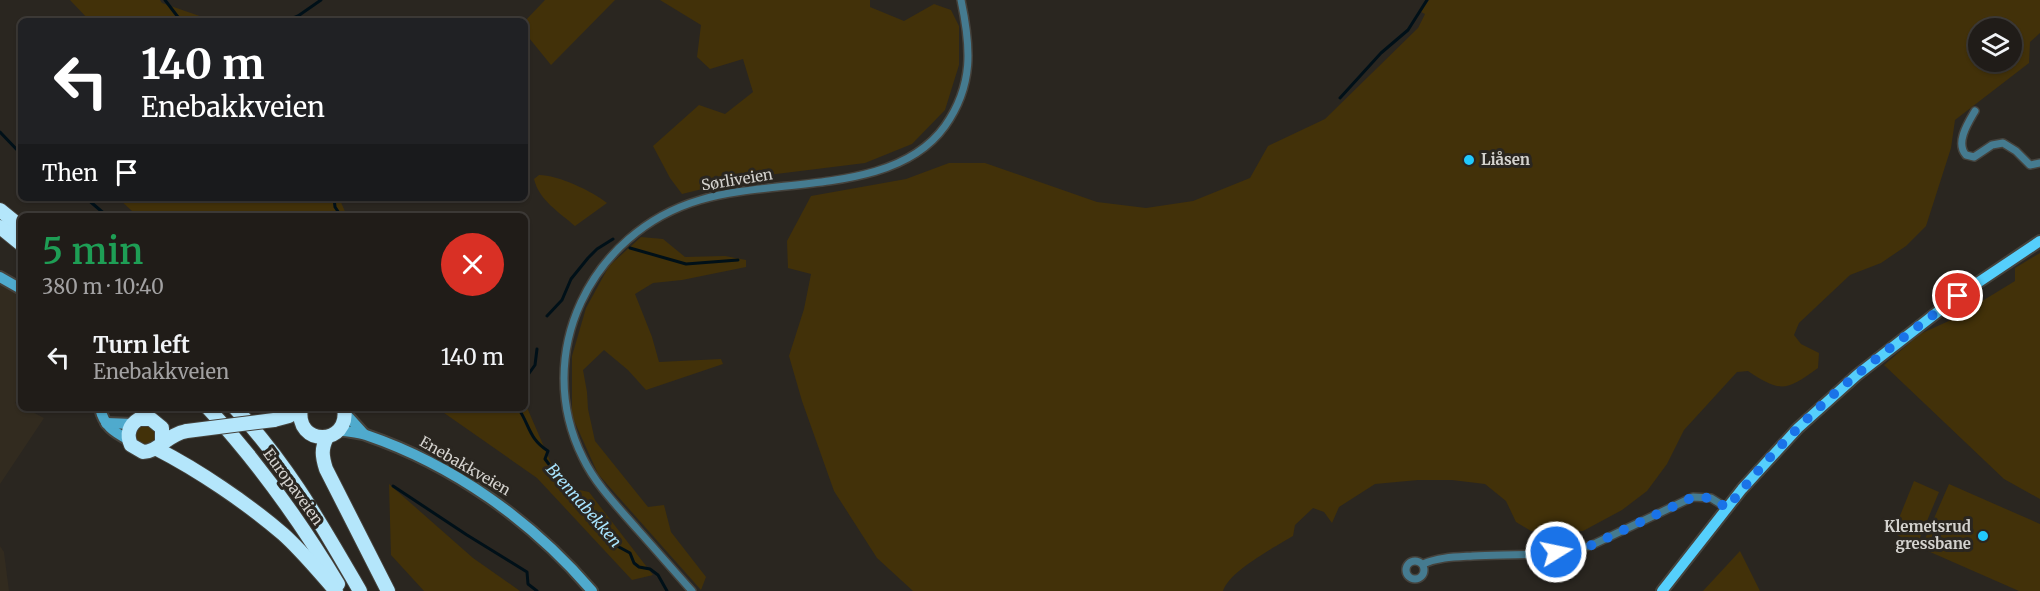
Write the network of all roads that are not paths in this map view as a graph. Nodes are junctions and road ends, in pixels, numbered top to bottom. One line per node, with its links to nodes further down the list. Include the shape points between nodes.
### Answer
1 (961, 0): 34 (street, Sørliveien, via 968,36 967,79 951,117 931,143 909,159 873,172 708,197 679,207 633,235 608,259 587,288 571,330 565,362 572,434 601,486)
2 (1975, 111): 3 (street, via 1963,138 1966,155 1974,157 2003,143 2030,165)
3 (2040, 163)
4 (0, 210): 5 (highway)
5 (18, 225)
6 (0, 227): 7 (highway)
7 (18, 242)
8 (2040, 242): 27 (main road, via 1958,296 1857,375 1798,428)
9 (0, 277): 10 (main road)
10 (18, 287)
11 (101, 411): 19 (main road)
12 (211, 411): 30 (highway, Europaveien, via 296,517)
13 (238, 411): 31 (highway, Europaveien, via 317,515)
14 (296, 411): 18 (highway)
15 (301, 411): 21 (highway)
16 (345, 411): 23 (highway, via 344,422); 24 (main road, Enebakkveien)
17 (139, 417): 19 (main road); 20 (highway); 25 (highway, via 128,434)
18 (275, 420): 21 (highway); 22 (highway, bridge)
19 (106, 423): 25 (main road)
20 (159, 424): 22 (highway); 26 (highway, via 163,433)
21 (304, 428): 23 (highway, via 313,435)
22 (185, 431): 26 (highway)
23 (333, 434): 24 (main road, Enebakkveien); 32 (highway, via 322,447 321,455)
24 (364, 434): 33 (main road, Enebakkveien, via 422,459 488,497 545,543)
25 (129, 440): 26 (highway, via 138,451 148,453)
26 (159, 446): 29 (highway, via 264,519)
27 (1727, 508): 28 (street, via 1711,498 1693,497 1577,549 1448,557); 35 (main road)
28 (1423, 564)
29 (336, 591)
30 (343, 591)
31 (360, 591)
32 (388, 591)
33 (592, 591)
34 (692, 591)
35 (1662, 591)

